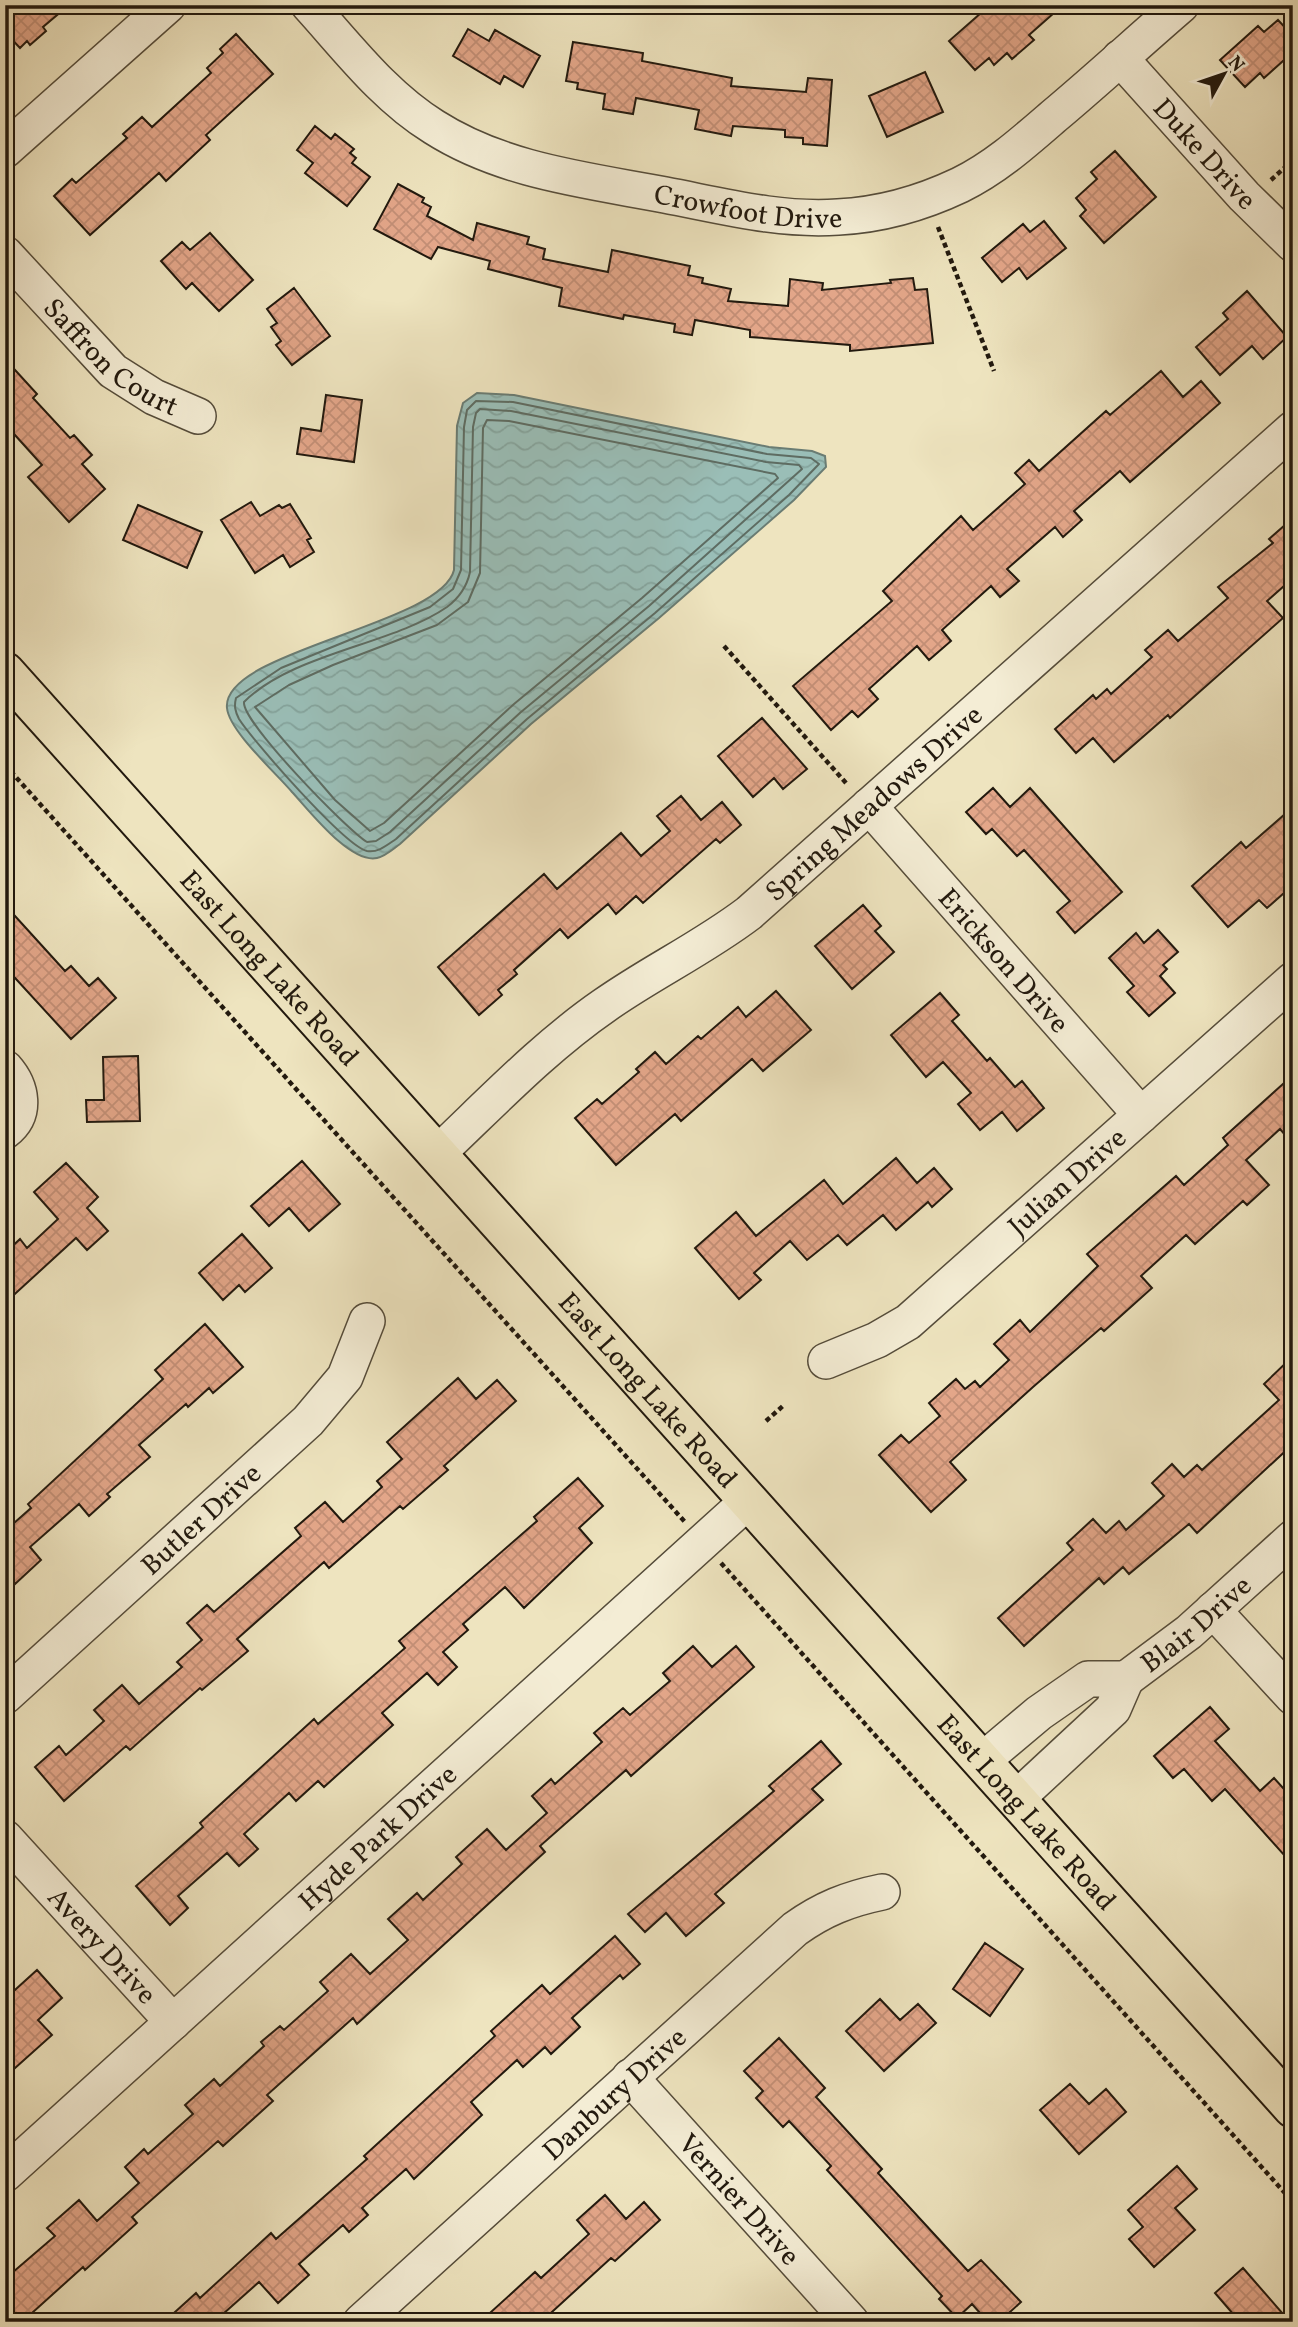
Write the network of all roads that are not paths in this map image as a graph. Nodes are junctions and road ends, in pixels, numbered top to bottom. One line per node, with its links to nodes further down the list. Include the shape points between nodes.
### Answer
1 (168, 5): 5 (street)
2 (309, 5): 4 (street, Crowfoot Drive, via 404,105 433,126 493,156 553,173 757,213 806,218 906,206 961,184 1012,151)
3 (1181, 5): 4 (street, Crowfoot Drive)
4 (1120, 58): 6 (street, Duke Drive)
5 (5, 150)
6 (1293, 244)
7 (5, 254): 8 (street, Saffron Court, via 113,371 154,397)
8 (198, 416)
9 (1293, 429): 11 (street, Spring Meadows Drive)
10 (5, 672): 16 (main road, East Long Lake Road)
11 (857, 794): 14 (street, Erickson Drive); 16 (street, Spring Meadows Drive, via 722,934 587,1018)
12 (1293, 980): 14 (street, Julian Drive)
13 (5, 1068): 15 (street, via 21,1098 19,1114)
14 (1141, 1115): 18 (street, Julian Drive, via 908,1322)
15 (5, 1131)
16 (437, 1154): 19 (main road, East Long Lake Road)
17 (367, 1321): 23 (street, Butler Drive, via 345,1377 308,1421)
18 (826, 1361)
19 (748, 1501): 25 (main road, East Long Lake Road); 29 (street, Hyde Park Drive)
20 (1293, 1538): 21 (street, Blair Drive)
21 (1213, 1610): 22 (street, Blair Drive); 24 (street)
22 (1126, 1679): 25 (street, Blair Drive, via 1088,1679); 26 (street, Blair Drive, via 1113,1709)
23 (5, 1696)
24 (1293, 1697)
25 (982, 1761): 26 (main road, East Long Lake Road)
26 (1016, 1799): 31 (main road, East Long Lake Road)
27 (5, 1838): 29 (street, Avery Drive)
28 (882, 1892): 30 (street, Danbury Drive, via 822,1910 795,1929)
29 (173, 2022): 32 (street, Hyde Park Drive)
30 (630, 2077): 33 (street, Danbury Drive); 34 (street, Vernier Drive)
31 (1293, 2108)
32 (5, 2174)
33 (360, 2322)
34 (851, 2322)

